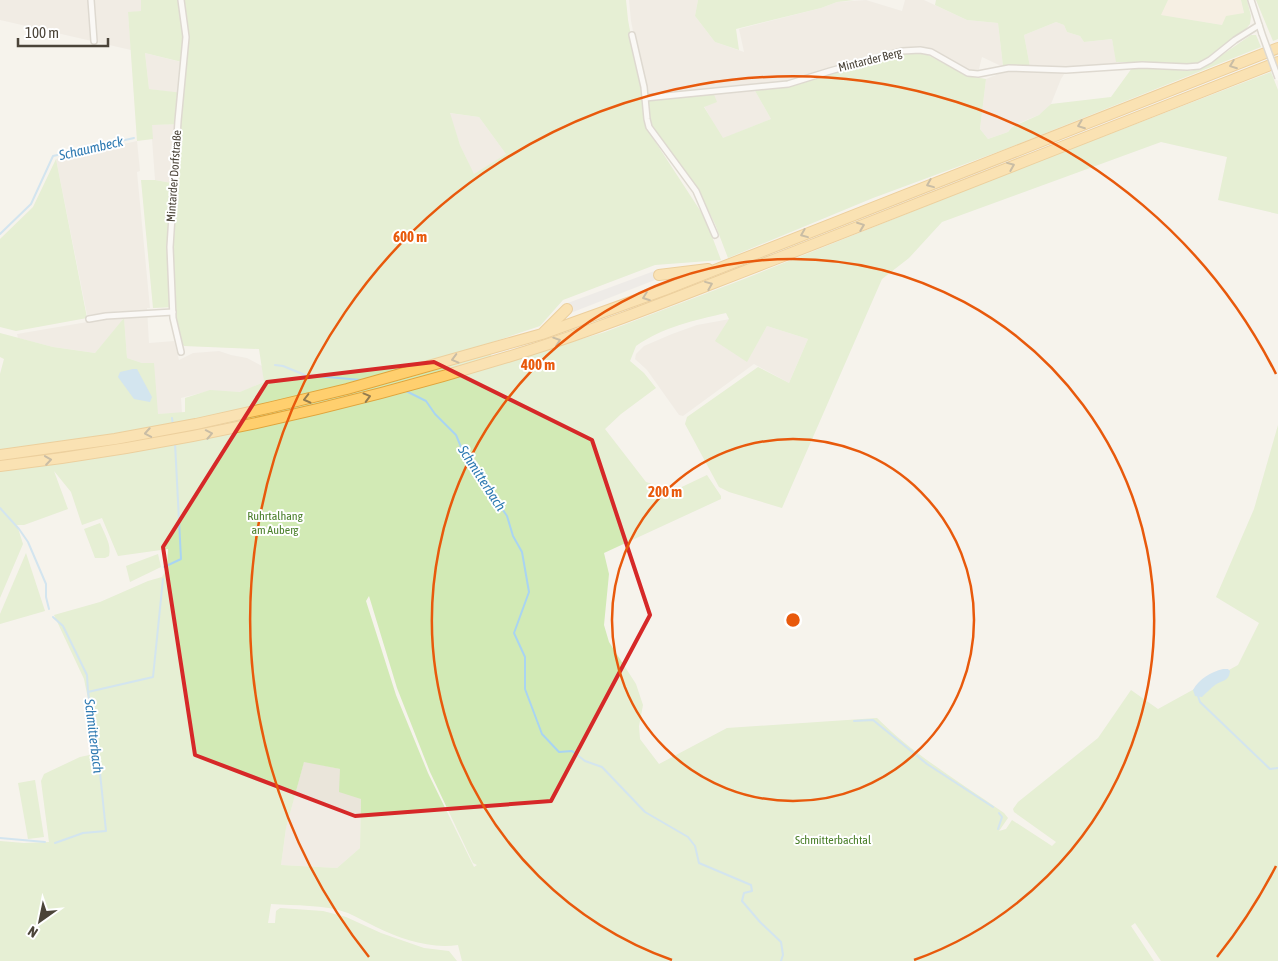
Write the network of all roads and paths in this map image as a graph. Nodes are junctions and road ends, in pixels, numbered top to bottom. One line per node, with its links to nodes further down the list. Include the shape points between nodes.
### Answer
1 (91, 0): 6 (street)
2 (181, 0): 15 (street, Mintarder Dorfstraße, via 186,37 170,236)
3 (1251, 0): 4 (street)
4 (1259, 25): 9 (street, bridge); 10 (street, Mintarder Berg, via 1199,66 1142,65 1066,70 1009,68 978,74 968,73 931,52 902,51 788,84)
5 (632, 35): 10 (street)
6 (94, 41)
7 (1278, 48): 12 (highway, one-way to 12)
8 (1278, 62): 20 (highway, one-way to 8, via 116,450 244,426 370,396 526,351 691,292)
9 (1278, 78)
10 (645, 98): 11 (street, via 649,127 696,191)
11 (715, 236)
12 (724, 267): 13 (highway); 17 (highway, one-way to 17)
13 (659, 275)
14 (567, 309): 17 (highway)
15 (173, 312): 16 (street); 18 (street, Mintarder Dorfstraße)
16 (89, 319)
17 (542, 334): 19 (highway, one-way to 19, via 347,389 234,416 115,439)
18 (181, 352)
19 (0, 455)
20 (0, 466)

